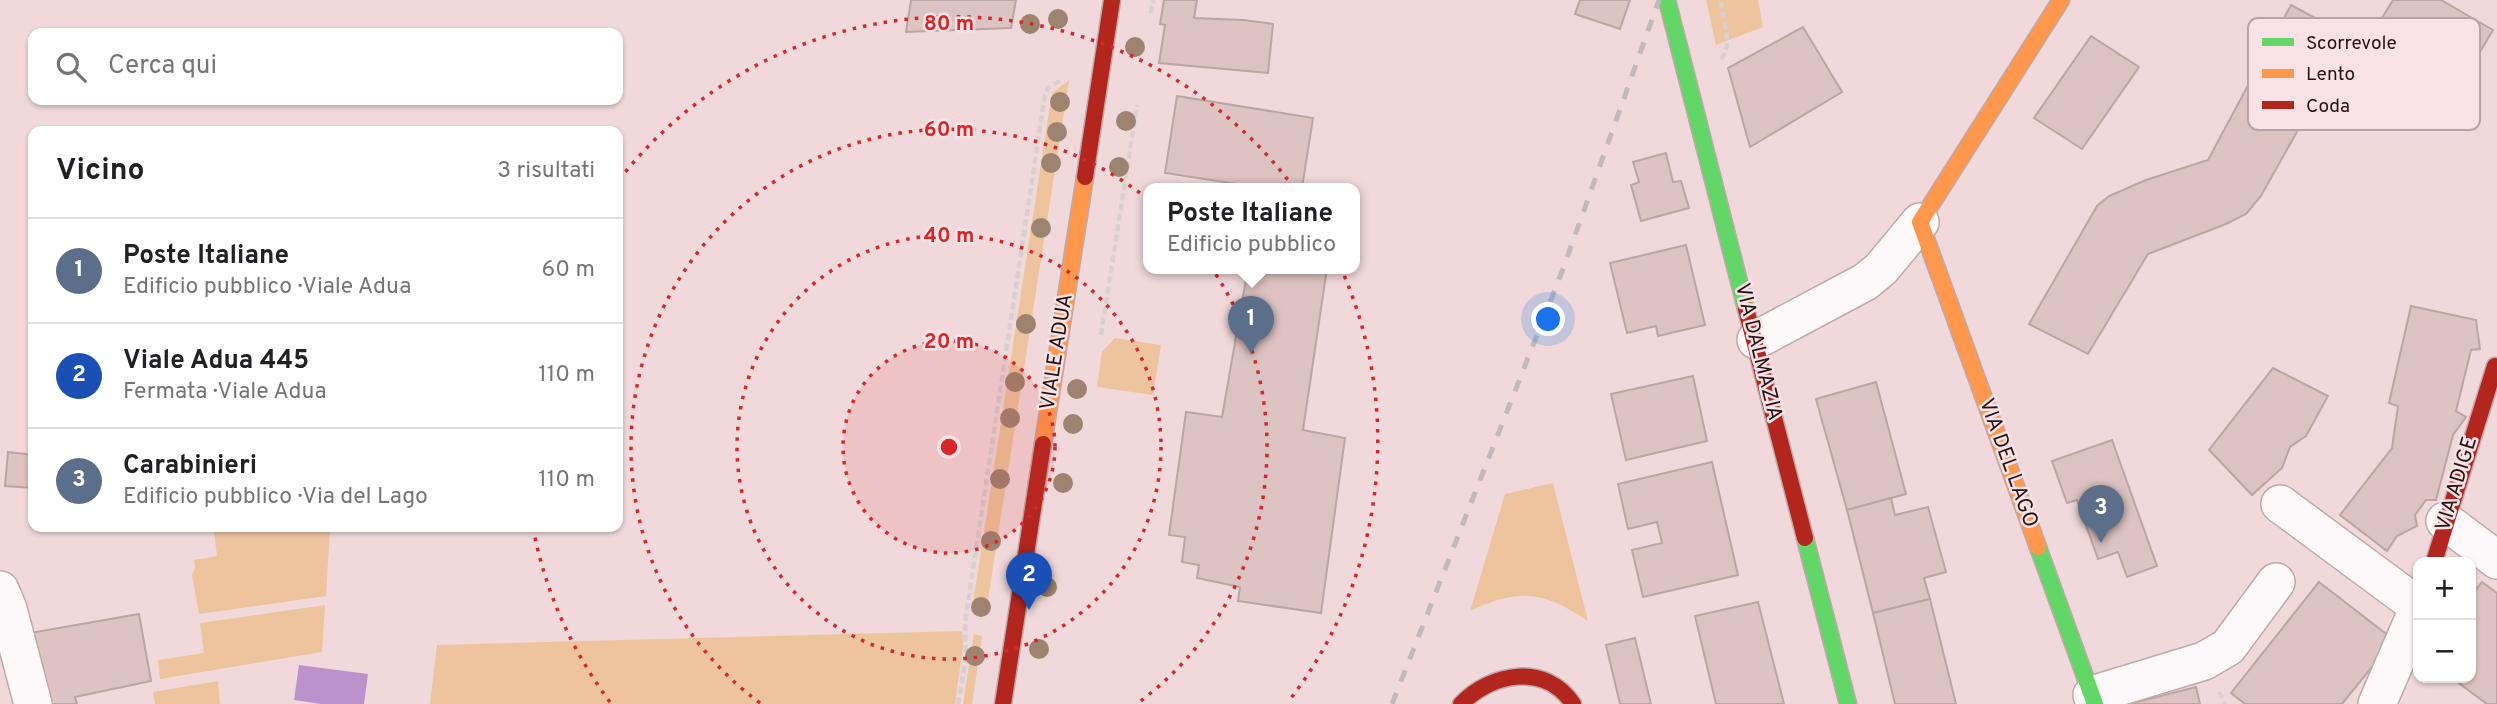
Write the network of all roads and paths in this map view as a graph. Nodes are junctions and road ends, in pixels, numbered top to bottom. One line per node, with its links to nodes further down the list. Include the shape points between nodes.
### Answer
1 (1112, 0): 19 (street, VIALE ADUA)
2 (1667, 0): 6 (street, VIA DALMAZIA)
3 (2061, 0): 5 (street)
4 (1071, 75): 18 (path, via 1048,88 1045,95 967,609)
5 (1920, 222): 6 (street, via 1866,282); 16 (street, VIA DEL LAGO)
6 (1756, 340): 22 (street, VIA DALMAZIA)
7 (2495, 366): 9 (street, VIA ADIGE)
8 (2280, 503): 14 (street)
9 (2445, 521): 10 (street, VIA ADIGE); 11 (street)
10 (2435, 557)
11 (2497, 560)
12 (2276, 583): 16 (street, via 2219,654)
13 (0, 590): 17 (street)
14 (2413, 604)
15 (2413, 620): 23 (street)
16 (2094, 700)
17 (33, 704)
18 (958, 704)
19 (1003, 704)
20 (1461, 704): 21 (street, via 1477,688 1522,677 1562,687)
21 (1573, 704)
22 (1847, 704)
23 (2377, 704)

